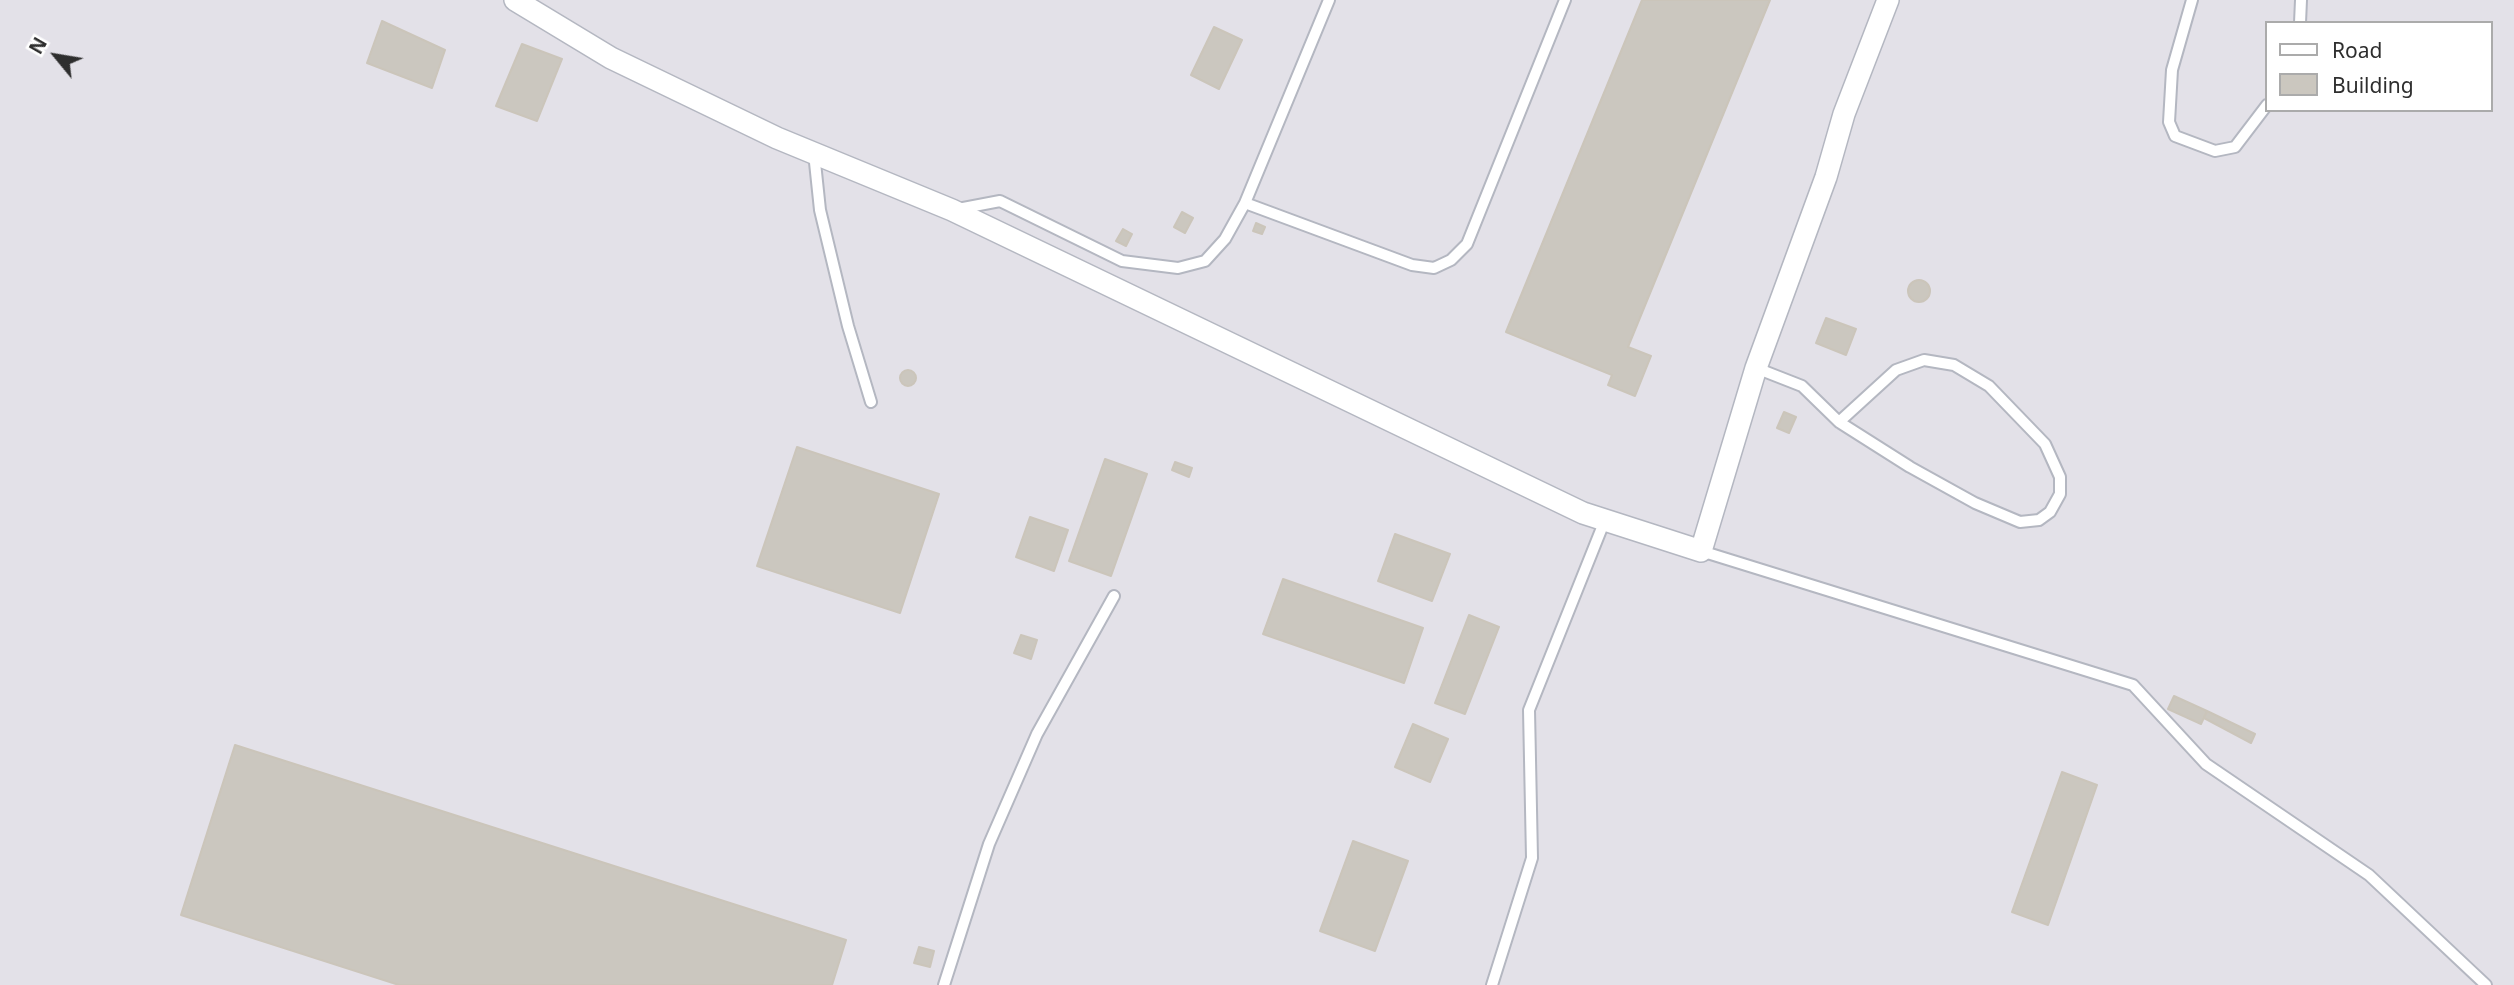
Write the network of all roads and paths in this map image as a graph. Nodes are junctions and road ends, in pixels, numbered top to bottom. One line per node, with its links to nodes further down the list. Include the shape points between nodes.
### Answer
1 (515, 0): 9 (street, via 611,58)
2 (1329, 0): 10 (lane)
3 (1565, 0): 10 (lane, via 1467,244 1451,260 1434,268 1412,265)
4 (1888, 0): 12 (street)
5 (2192, 0): 8 (lane, via 2172,70 2169,122 2175,136 2215,151 2235,147)
6 (2301, 0): 7 (lane)
7 (2300, 21)
8 (2266, 106)
9 (814, 153): 11 (street); 13 (lane, via 820,210)
10 (1245, 203): 11 (lane, via 1226,239 1205,261 1178,268 1122,261 1000,201)
11 (952, 210): 15 (street)
12 (1756, 368): 14 (lane, via 1802,386); 16 (street)
13 (871, 402)
14 (1839, 422): 14 (lane, via 1975,503 2020,522 2039,520 2050,512 2060,494 2060,477 2045,444 1989,386 1954,365 1924,360 1896,370)
15 (1605, 520): 16 (street); 19 (lane, via 1529,710 1532,858)
16 (1701, 551): 20 (lane, via 2133,685 2206,764 2369,875)
17 (1114, 596): 18 (lane, via 1037,734 989,844)
18 (944, 985)
19 (1492, 985)
20 (2486, 985)

